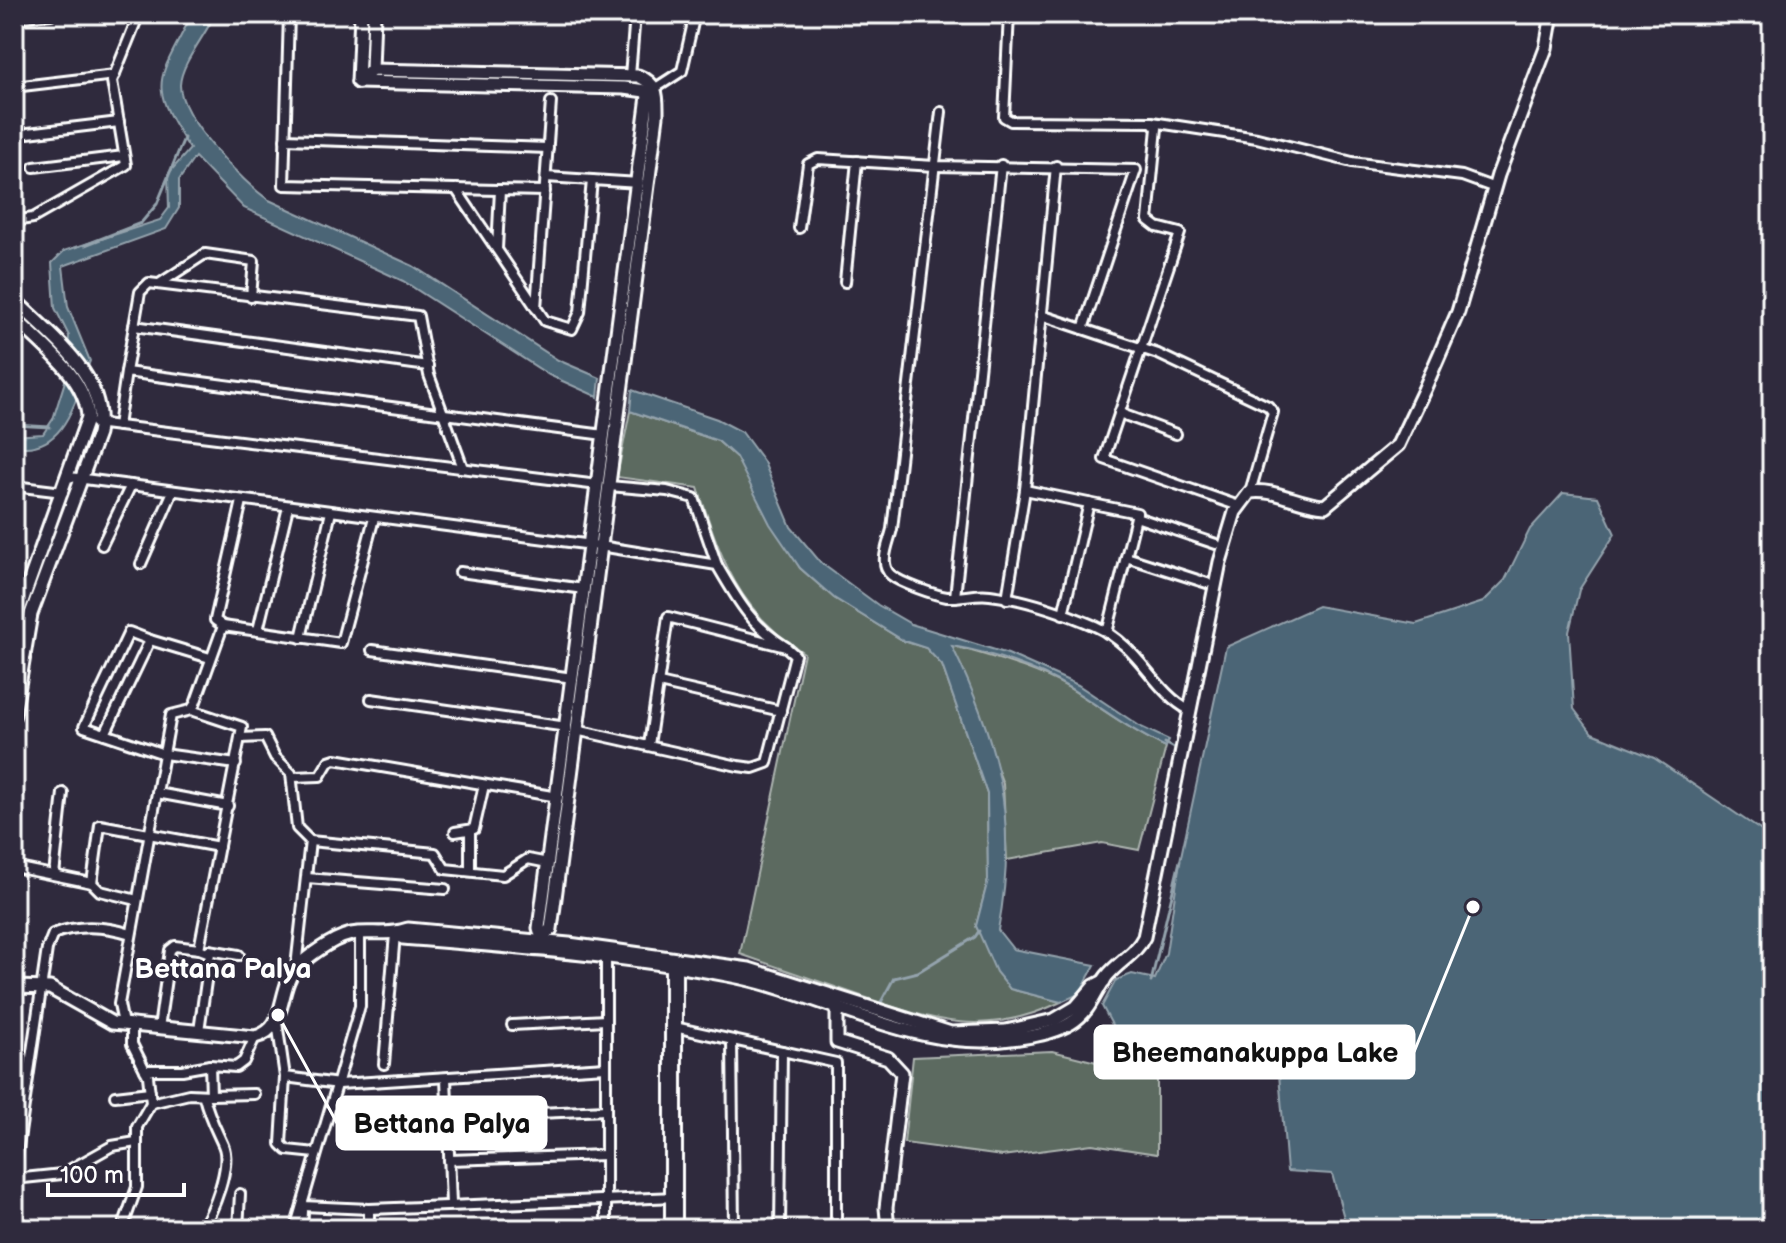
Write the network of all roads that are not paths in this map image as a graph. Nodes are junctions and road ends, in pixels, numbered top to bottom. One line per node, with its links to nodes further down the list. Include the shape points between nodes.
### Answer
1 (51, 14): 10 (street)
2 (139, 14): 12 (street)
3 (289, 14): 22 (street)
4 (361, 14): 14 (street)
5 (374, 14): 11 (street)
6 (635, 14): 13 (street)
7 (695, 14): 16 (street, via 682,71)
8 (1009, 14): 20 (street, via 1004,117)
9 (1552, 14): 33 (street, via 1546,48)
10 (14, 18)
11 (372, 70): 13 (street); 14 (street)
12 (115, 75): 15 (street); 19 (street)
13 (630, 76): 16 (street, via 649,80)
14 (358, 82): 16 (street)
15 (22, 86)
16 (651, 91): 32 (street); 53 (street, via 657,116)
17 (551, 102): 23 (street)
18 (941, 112): 27 (street)
19 (119, 122): 21 (street); 24 (street)
20 (1152, 122): 33 (street, via 1257,138 1352,162 1449,174); 49 (street, via 1157,128 1147,213 1157,227 1180,233)
21 (28, 133)
22 (285, 139): 23 (street); 34 (street, via 284,185)
23 (548, 148): 30 (street)
24 (124, 156): 29 (street); 37 (street, via 126,165 33,218)
25 (857, 161): 27 (street); 38 (street, via 818,159 808,164); 40 (street)
26 (1001, 165): 27 (street); 28 (street); 85 (street)
27 (935, 166): 85 (street, via 884,564 887,572 907,584)
28 (1056, 166): 45 (street); 48 (street, via 1136,170)
29 (34, 167)
30 (546, 177): 31 (street); 36 (street)
31 (592, 180): 32 (street); 44 (street, via 576,326 565,329 545,321)
32 (639, 183): 53 (street)
33 (1495, 188): 68 (street, via 1458,312 1398,445 1325,506 1262,490)
34 (456, 189): 35 (street); 39 (street)
35 (500, 190): 36 (street); 39 (street)
36 (545, 191): 44 (street)
37 (14, 221)
38 (799, 228)
39 (497, 251): 44 (street)
40 (845, 282)
41 (158, 284): 42 (street); 42 (street, via 205,254 254,261); 47 (street, via 143,286)
42 (251, 297): 51 (street, via 418,316)
43 (14, 299): 50 (street)
44 (536, 308)
45 (1041, 315): 48 (street); 65 (street)
46 (14, 317): 50 (street)
47 (134, 326): 51 (street); 52 (street)
48 (1083, 329): 49 (street)
49 (1139, 348): 55 (street); 68 (street, via 1217,379 1273,412)
50 (61, 356): 56 (street); 56 (street, via 91,381 99,401)
51 (428, 366): 54 (street)
52 (126, 372): 54 (street); 57 (street)
53 (617, 385): 59 (street); 63 (street)
54 (441, 413): 59 (street); 60 (street)
55 (1119, 413): 58 (street); 71 (street, via 1104,459)
56 (94, 423): 57 (street); 61 (street)
57 (118, 426): 60 (street)
58 (1176, 434)
59 (604, 435): 63 (street)
60 (463, 468): 63 (street)
61 (75, 478): 62 (street); 67 (street); 103 (street, via 31,614)
62 (131, 485): 66 (street); 77 (street)
63 (603, 485): 78 (street); 81 (street, via 694,498)
64 (14, 486): 67 (street)
65 (1025, 490): 70 (street); 86 (street)
66 (173, 491): 69 (street); 80 (street)
67 (63, 492): 91 (street)
68 (1250, 492): 71 (street)
69 (242, 501): 72 (street); 88 (street, via 215,620)
70 (1089, 503): 74 (street, via 1137,513); 87 (street)
71 (1239, 506): 101 (street, via 1220,562)
72 (288, 507): 73 (street); 89 (street)
73 (331, 512): 75 (street); 92 (street)
74 (1136, 517): 76 (street); 79 (street)
75 (374, 518): 78 (street); 92 (street, via 342,641)
76 (1216, 544)
77 (102, 545)
78 (595, 546): 81 (street); 84 (street); 104 (street)
79 (1126, 557): 83 (street); 90 (street)
80 (141, 564)
81 (717, 565): 94 (street, via 760,631)
82 (460, 572): 84 (street)
83 (1207, 583)
84 (584, 589): 97 (street)
85 (955, 597): 86 (street, via 987,594)
86 (1007, 599): 87 (street)
87 (1063, 614): 90 (street)
88 (223, 626): 89 (street); 96 (street)
89 (258, 630): 92 (street)
90 (1107, 633): 101 (street, via 1139,657 1173,702)
91 (14, 635)
92 (301, 638)
93 (150, 640): 96 (street); 105 (street); 105 (street, via 129,632 83,725)
94 (786, 647): 98 (street, via 668,617); 102 (street, via 795,655)
95 (372, 650): 97 (street)
96 (210, 658): 100 (street)
97 (573, 678): 104 (street)
98 (659, 683): 102 (street); 107 (street)
99 (371, 699): 104 (street)
100 (191, 710): 106 (street, via 242,727); 108 (street, via 171,715)
101 (1189, 710): 138 (street, via 1144,937)
102 (781, 711): 107 (street, via 767,763 760,767)
103 (14, 715)
104 (572, 728): 107 (street); 114 (street)
105 (105, 734): 108 (street)
106 (240, 738): 109 (street); 110 (street, via 265,737)
107 (649, 745)
108 (164, 754): 109 (street); 113 (street)
109 (236, 764): 115 (street)
110 (292, 777): 111 (street, via 320,776 335,759); 119 (street, via 297,828)
111 (484, 785): 114 (street); 117 (street)
112 (63, 793): 124 (street)
113 (157, 793): 115 (street); 118 (street)
114 (562, 798): 121 (street); 132 (street, via 551,929)
115 (228, 806): 120 (street)
116 (455, 832): 117 (street)
117 (470, 832): 123 (street)
118 (149, 833): 120 (street); 126 (street, via 100,825); 128 (street)
119 (310, 841): 123 (street, via 411,848 436,854 445,869); 125 (street)
120 (219, 847): 133 (street)
121 (548, 863): 123 (street, via 528,859 503,875); 132 (street, via 539,928)
122 (14, 867): 124 (street)
123 (470, 871)
124 (54, 875): 126 (street)
125 (307, 878): 127 (street); 137 (street)
126 (92, 883): 128 (street, via 100,891)
127 (445, 889)
128 (137, 900): 130 (street)
129 (360, 933): 131 (street); 137 (street, via 349,934); 158 (street, via 360,1006)
130 (131, 934): 139 (street, via 74,926 53,934); 144 (street, via 119,1004)
131 (395, 934): 132 (street, via 408,929); 152 (street)
132 (543, 942): 135 (street); 138 (street, via 749,969 951,1033 1006,1031 1054,1020)
133 (204, 950): 134 (street); 147 (street, via 170,950); 148 (street)
134 (239, 955)
135 (606, 958): 136 (street); 142 (street)
136 (674, 966): 141 (street, via 760,981); 146 (street)
137 (296, 967): 143 (street)
138 (1104, 981): 141 (street, via 1096,999 1070,1024 1039,1035 989,1042 943,1041)
139 (43, 986): 140 (street); 144 (street, via 103,1019); 170 (street)
140 (14, 987)
141 (837, 1006): 188 (street, via 837,1042 888,1058 902,1073)
142 (606, 1020): 145 (street); 154 (street)
143 (277, 1022): 149 (street); 156 (street)
144 (127, 1025): 147 (street); 155 (street)
145 (512, 1025)
146 (673, 1026): 150 (street); 172 (street)
147 (159, 1028): 148 (street)
148 (199, 1031): 149 (street)
149 (255, 1037): 153 (street, via 236,1067)
150 (732, 1040): 151 (street); 185 (street)
151 (782, 1051): 186 (street); 187 (street, via 836,1063)
152 (384, 1064)
153 (210, 1065): 155 (street); 162 (street)
154 (606, 1067): 157 (street); 164 (street)
155 (145, 1070): 159 (street)
156 (285, 1077): 158 (street); 167 (street, via 282,1147)
157 (446, 1078): 158 (street); 165 (street)
158 (339, 1084): 167 (street)
159 (150, 1092): 161 (street); 163 (street)
160 (254, 1094): 162 (street)
161 (115, 1096)
162 (208, 1096): 163 (street, via 189,1094); 179 (street, via 212,1127 225,1150 215,1210)
163 (151, 1103): 166 (street, via 137,1127)
164 (606, 1110): 165 (street); 168 (street)
165 (448, 1117): 169 (street)
166 (136, 1142): 170 (street, via 112,1146 62,1174 17,1182); 178 (street, via 137,1187)
167 (316, 1153): 175 (street)
168 (606, 1155): 169 (street); 173 (street)
169 (449, 1160): 174 (street)
170 (14, 1176)
171 (240, 1194): 180 (street)
172 (673, 1197): 173 (street); 183 (street); 184 (street)
173 (606, 1199): 174 (street); 182 (street)
174 (451, 1204): 176 (street)
175 (303, 1206): 176 (street); 177 (street)
176 (369, 1209): 181 (street)
177 (300, 1227)
178 (122, 1229)
179 (201, 1229)
180 (238, 1229)
181 (369, 1229)
182 (606, 1229)
183 (670, 1229)
184 (677, 1229)
185 (734, 1229)
186 (780, 1229)
187 (836, 1229)
188 (888, 1229)

